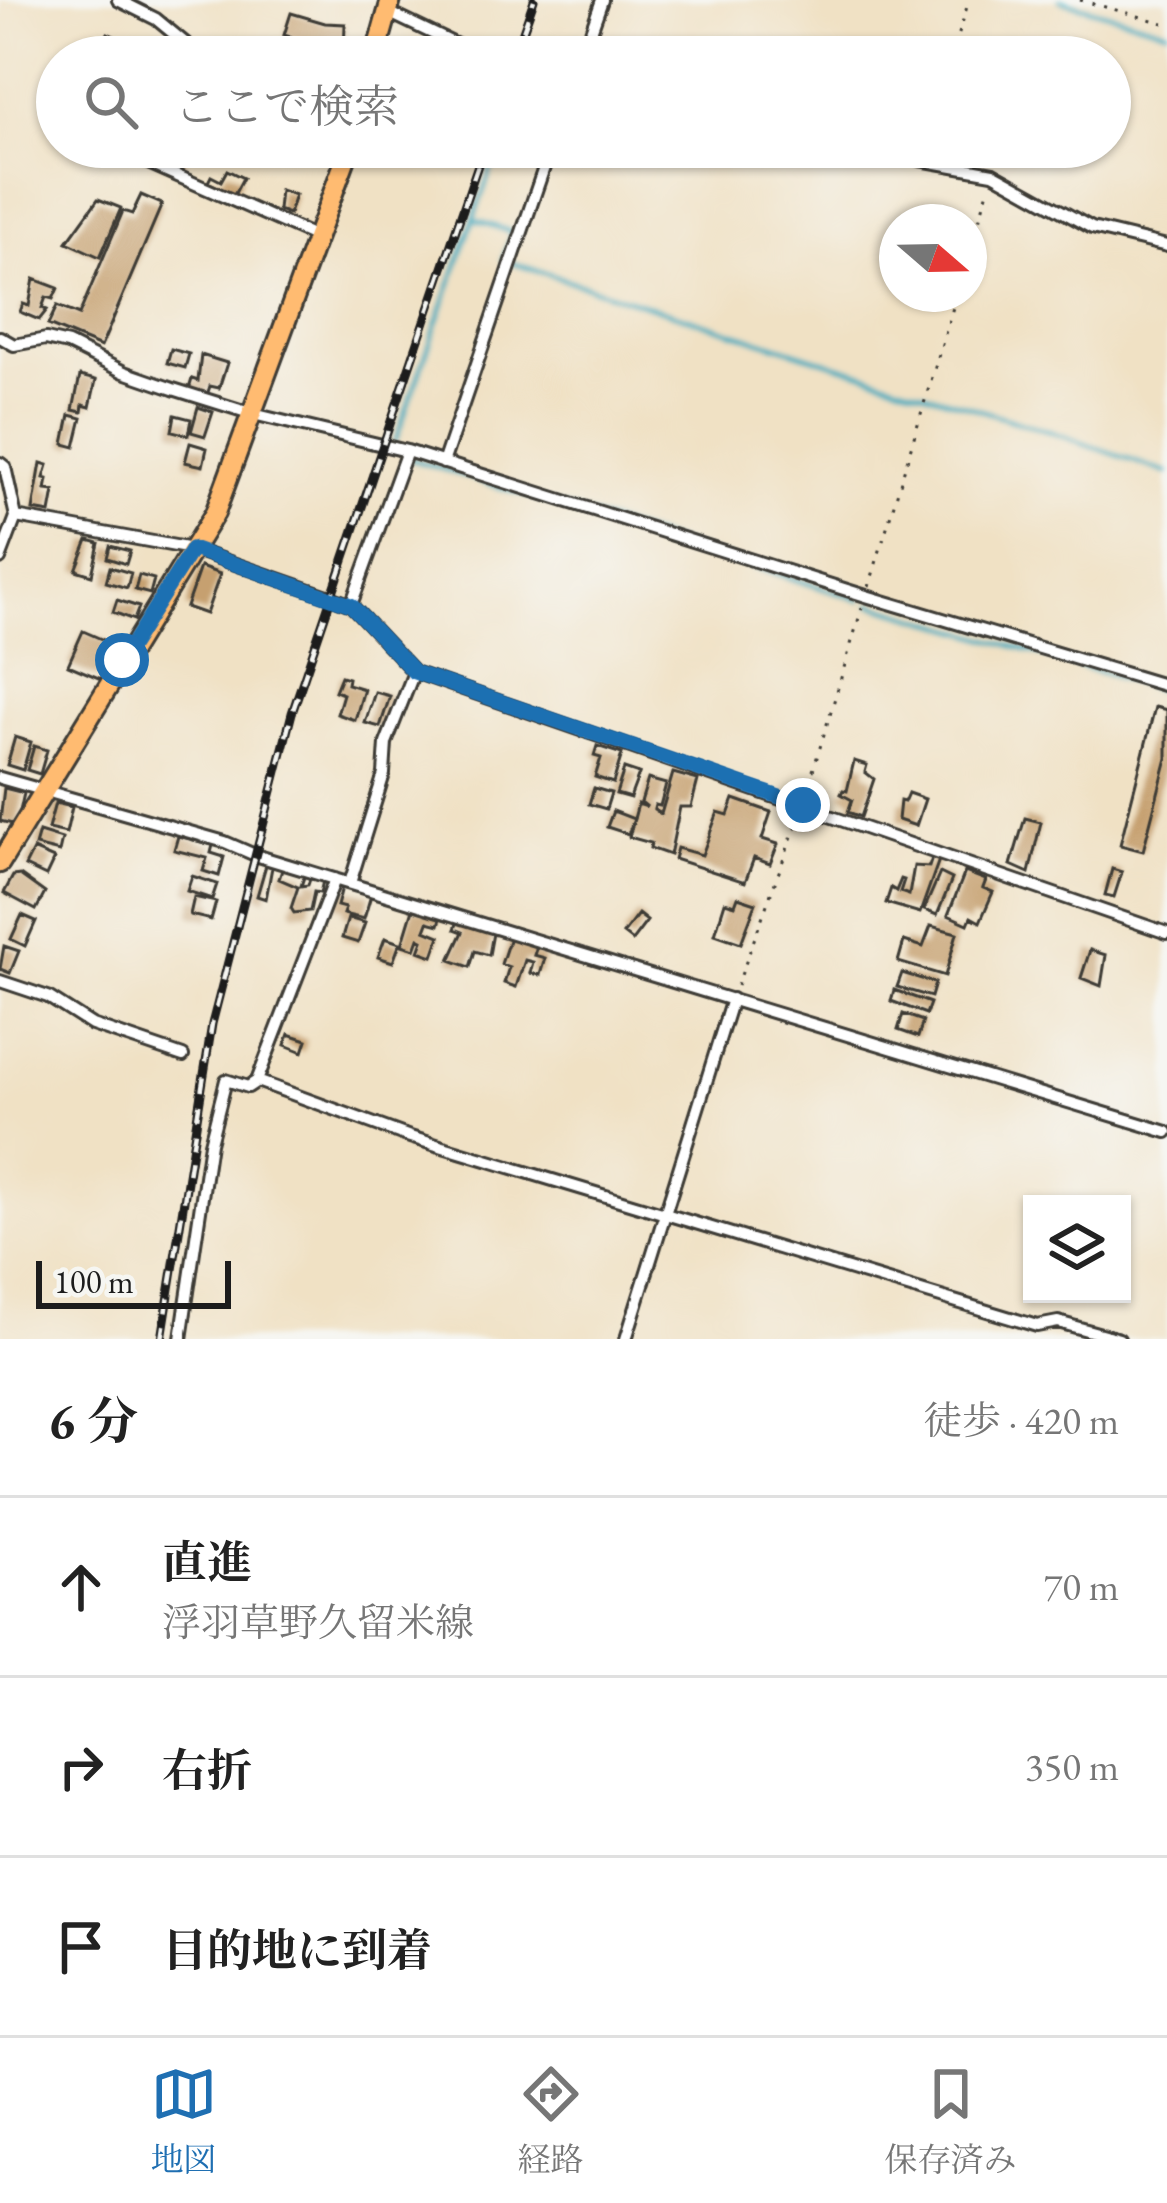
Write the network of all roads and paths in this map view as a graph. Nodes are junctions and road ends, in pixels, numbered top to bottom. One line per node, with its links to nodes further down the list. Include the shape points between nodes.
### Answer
1 (118, 0): 7 (street)
2 (602, 0): 10 (street)
3 (969, 0): 11 (path)
4 (1080, 0): 6 (path)
5 (390, 6): 8 (main road); 9 (street)
6 (1167, 24)
7 (177, 36)
8 (381, 36)
9 (442, 36)
10 (589, 36)
11 (958, 36)
12 (159, 168): 18 (street)
13 (342, 168): 18 (main road)
14 (544, 168): 25 (street)
15 (965, 168): 16 (street)
16 (993, 173): 17 (path); 19 (street, via 1092,228)
17 (984, 204)
18 (316, 237): 22 (main road)
19 (1167, 246)
20 (952, 312): 29 (path)
21 (0, 337): 22 (street, via 14,345 68,344 124,372)
22 (253, 413): 23 (street); 27 (main road, via 215,513)
23 (407, 451): 25 (street); 30 (street)
24 (0, 463): 26 (street)
25 (443, 463): 29 (street)
26 (16, 517): 27 (street); 28 (street)
27 (192, 549): 30 (street); 34 (main road)
28 (0, 559)
29 (866, 596): 32 (street); 35 (path)
30 (351, 605): 31 (street)
31 (414, 672): 35 (street); 38 (street, via 386,743)
32 (1167, 686)
33 (0, 778): 34 (street)
34 (44, 790): 36 (main road); 37 (street)
35 (803, 805): 39 (street); 41 (path)
36 (0, 863)
37 (335, 879): 38 (street); 43 (street)
38 (350, 883): 41 (street)
39 (1167, 933)
40 (0, 981): 42 (street)
41 (733, 999): 44 (street); 45 (street)
42 (183, 1056)
43 (256, 1081): 45 (street); 46 (street, via 248,1088 226,1080)
44 (1167, 1132)
45 (665, 1214): 47 (street); 48 (street, via 1037,1326 1058,1322)
46 (182, 1339)
47 (626, 1339)
48 (1119, 1339)

